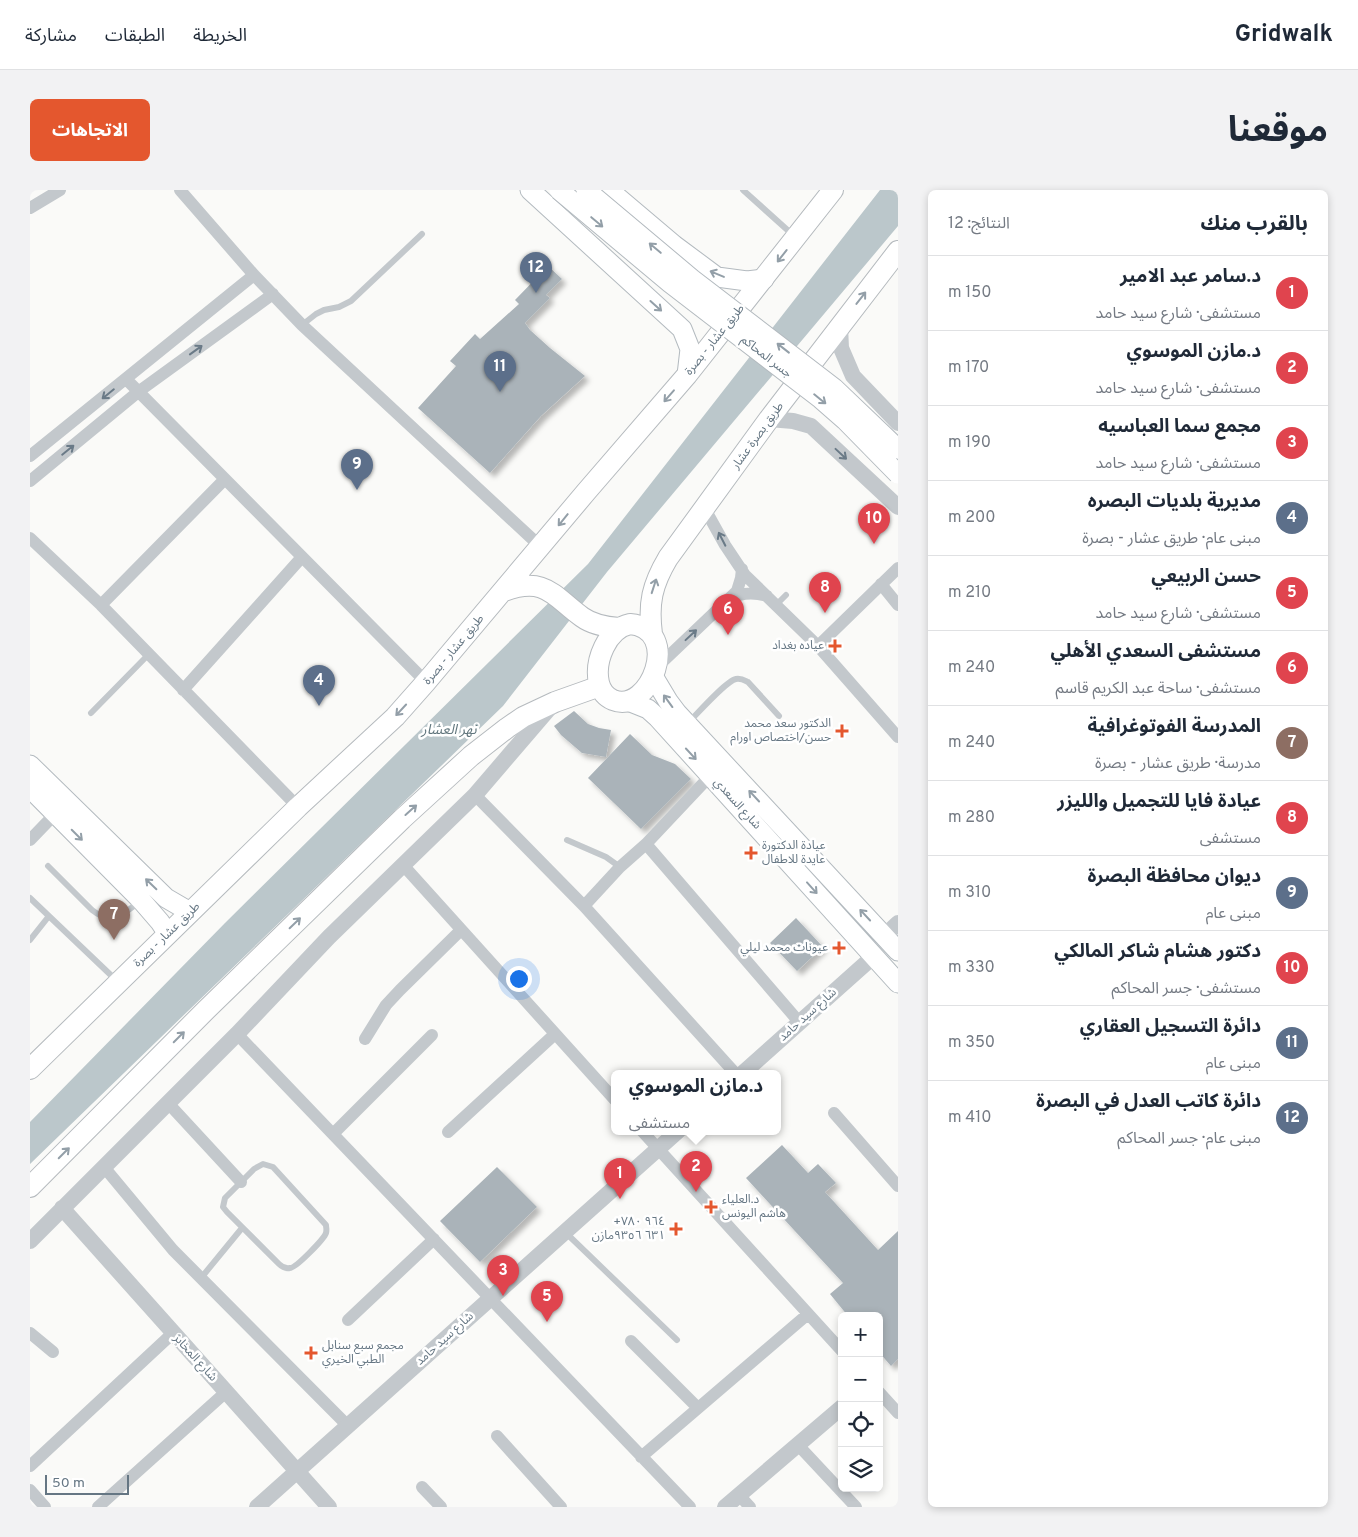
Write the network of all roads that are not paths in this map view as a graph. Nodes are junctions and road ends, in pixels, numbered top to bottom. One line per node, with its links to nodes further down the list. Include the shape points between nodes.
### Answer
1 (60, 190): 9 (street)
2 (180, 190): 13 (street)
3 (530, 190): 18 (main road, one-way to 18, via 682,329 690,349)
4 (559, 190): 25 (main road, جسر المحاكم, one-way to 25, bridge, via 670,283 821,399)
5 (586, 190): 23 (main road, جسر المحاكم, one-way to 5, bridge, via 834,388 692,279)
6 (609, 190): 14 (main road, one-way to 6, via 747,281 717,277)
7 (743, 190): 11 (lane)
8 (833, 190): 11 (main road, طريق عشار - بصرة)
9 (30, 208)
10 (422, 234): 16 (lane, via 351,301 339,308 324,310)
11 (796, 237): 14 (main road, طريق عشار - بصرة, one-way to 14)
12 (898, 251): 17 (main road, طريق بصرة عشار, one-way to 12)
13 (254, 275): 15 (street); 19 (street)
14 (764, 279): 18 (main road, طريق عشار - بصرة)
15 (273, 294): 16 (street); 20 (street, one-way to 15)
16 (302, 325): 31 (street)
17 (840, 326): 21 (main road, طريق بصرة عشار); 22 (street, via 840,348 853,376)
18 (687, 374): 31 (main road, طريق عشار - بصرة, one-way to 31)
19 (126, 379): 20 (street); 24 (street, one-way to 24)
20 (138, 392): 26 (street); 27 (street, one-way to 20)
21 (769, 419): 28 (street, one-way to 28, via 810,426); 29 (main road, طريق بصرة عشار)
22 (898, 423)
23 (898, 449)
24 (30, 456)
25 (898, 474)
26 (225, 479): 32 (street); 41 (street)
27 (30, 481)
28 (898, 507)
29 (705, 508): 34 (street, one-way to 29, via 724,545); 43 (main road, طريق بصرة عشار, one-way to 29, via 651,594 658,576)
30 (30, 538): 41 (street)
31 (541, 546): 36 (main road, طريق عشار - بصرة)
32 (302, 557): 47 (street); 49 (street)
33 (898, 568): 35 (street)
34 (742, 569): 38 (street, via 740,584); 39 (street)
35 (881, 584): 40 (street); 44 (street)
36 (504, 591): 42 (main road, via 536,586 556,595 582,617 603,626); 47 (main road, طريق عشار - بصرة)
37 (786, 595): 39 (lane)
38 (729, 598): 39 (street, via 744,593 760,594); 46 (street, one-way to 38)
39 (772, 601): 44 (street)
40 (898, 604)
41 (101, 606): 45 (street)
42 (619, 628): 43 (main road, via 637,625); 48 (main road, via 610,636 601,654)
43 (652, 634): 46 (main road, via 657,644)
44 (818, 646): 55 (street)
45 (149, 654): 49 (street); 52 (lane)
46 (654, 672): 50 (main road, via 644,690); 54 (main road, شارع السعدي, one-way to 46, via 668,701)
47 (426, 682): 60 (main road, طريق عشار - بصرة, one-way to 60)
48 (600, 686): 50 (main road, via 611,699); 51 (main road)
49 (183, 690): 60 (street)
50 (628, 701): 57 (main road, شارع السعدي, one-way to 57, via 653,713)
51 (555, 702): 59 (street); 101 (main road, one-way to 51, via 402,819 507,728)
52 (91, 713)
53 (779, 716): 54 (lane, via 748,682 734,679)
54 (687, 724): 76 (main road, شارع السعدي, one-way to 54)
55 (898, 737)
56 (30, 765): 71 (main road, one-way to 56, via 166,898)
57 (711, 775): 64 (street); 79 (main road, شارع السعدي, one-way to 79)
58 (30, 788): 61 (main road)
59 (475, 795): 65 (street); 70 (street)
60 (298, 808): 71 (main road, طريق عشار - بصرة)
61 (56, 813): 62 (street); 69 (main road, one-way to 69)
62 (30, 840)
63 (566, 840): 67 (lane, via 606,857)
64 (646, 844): 67 (street); 82 (street)
65 (403, 865): 74 (street); 83 (street)
66 (48, 866): 69 (lane, via 92,910 106,918 121,916)
67 (620, 867): 70 (street)
68 (30, 898): 72 (lane)
69 (141, 900): 75 (main road)
70 (584, 906): 88 (street)
71 (190, 912): 75 (main road, طريق عشار - بصرة)
72 (49, 916): 77 (lane); 80 (lane)
73 (898, 923): 76 (street)
74 (460, 930): 84 (street); 86 (street, via 391,1000)
75 (168, 934): 80 (main road, طريق عشار - بصرة)
76 (884, 936): 78 (main road, شارع السعدي)
77 (30, 940)
78 (898, 951)
79 (874, 956): 81 (main road, شارع السعدي); 82 (street, شارع سيد حامد)
80 (119, 982): 87 (main road, طريق عشار - بصرة)
81 (898, 983)
82 (800, 1022): 89 (street, شارع سيد حامد)
83 (237, 1034): 91 (street); 94 (street)
84 (555, 1034): 90 (street); 93 (street)
85 (432, 1035): 94 (street)
86 (364, 1039)
87 (30, 1069)
88 (732, 1070)
89 (746, 1070)
90 (611, 1096)
91 (168, 1103): 98 (street); 100 (street)
92 (834, 1114): 99 (street)
93 (448, 1132)
94 (333, 1134): 105 (street)
95 (646, 1135): 97 (street)
96 (673, 1135): 97 (street, شارع سيد حامد)
97 (658, 1148): 104 (street, شارع سيد حامد); 109 (street)
98 (104, 1167): 102 (street); 107 (street, via 173,1250)
99 (896, 1178)
100 (241, 1182): 103 (lane, via 223,1204 224,1210); 103 (lane, via 258,1166 273,1166 327,1229 297,1265 290,1268 282,1267)
101 (30, 1187)
102 (62, 1208): 106 (street); 112 (street, شارع المخابز)
103 (242, 1228): 107 (lane)
104 (565, 1232): 108 (street, شارع سيد حامد); 113 (lane)
105 (434, 1239): 108 (street); 110 (street)
106 (30, 1241)
107 (201, 1278): 122 (street)
108 (490, 1298): 122 (street, شارع سيد حامد); 125 (street)
109 (808, 1314): 115 (street); 119 (street)
110 (348, 1320)
111 (30, 1333): 116 (street)
112 (173, 1333): 117 (street, شارع المخابز); 126 (street)
113 (677, 1340)
114 (631, 1341): 119 (street)
115 (838, 1347)
116 (54, 1352)
117 (226, 1392): 127 (street, شارع المخابز); 132 (street)
118 (883, 1396): 121 (street)
119 (698, 1408): 125 (street)
120 (838, 1411): 124 (street)
121 (898, 1413)
122 (348, 1426): 127 (street, شارع سيد حامد)
123 (497, 1436): 136 (street)
124 (798, 1445): 130 (street); 139 (street)
125 (641, 1456): 137 (street)
126 (30, 1466)
127 (297, 1471): 133 (street, شارع سيد حامد); 134 (street, شارع المخابز)
128 (422, 1487): 135 (street)
129 (30, 1490): 131 (street)
130 (744, 1501): 138 (street)
131 (45, 1507)
132 (98, 1507)
133 (257, 1507)
134 (329, 1507)
135 (441, 1507)
136 (561, 1507)
137 (690, 1507)
138 (725, 1507)
139 (856, 1507)

